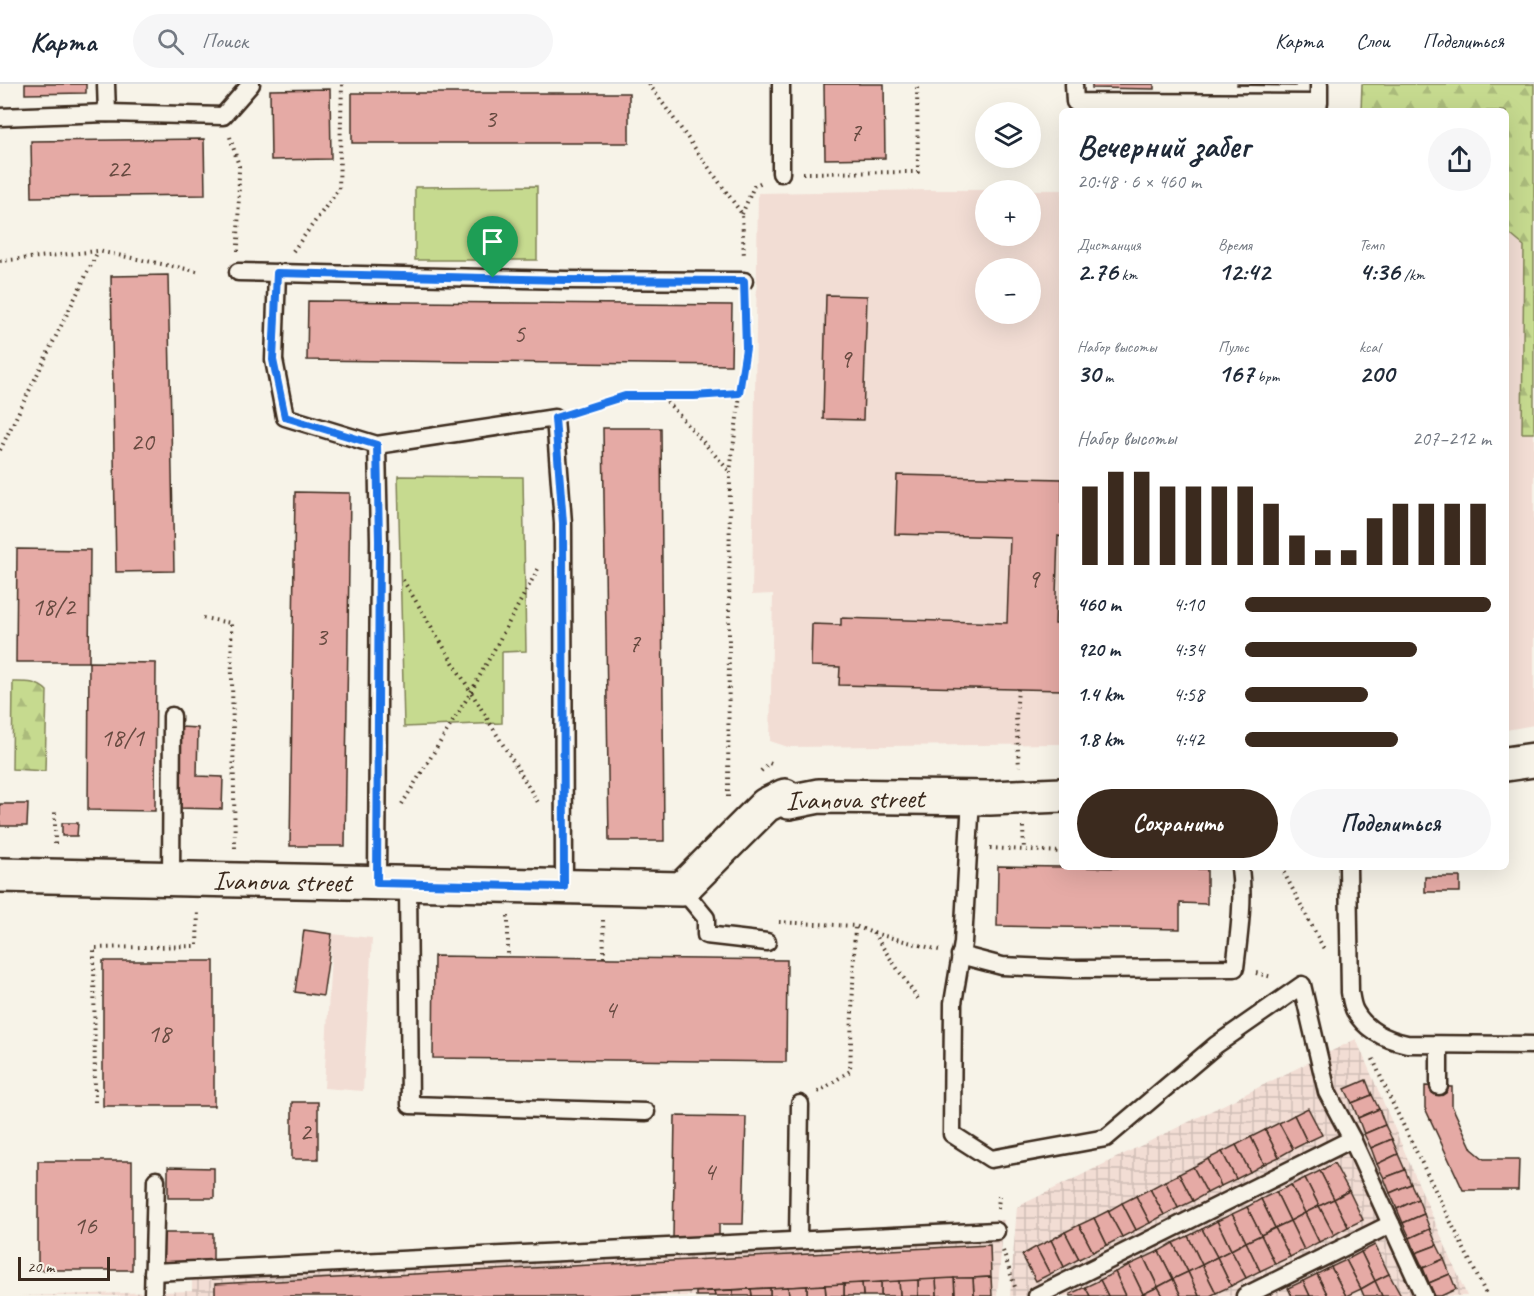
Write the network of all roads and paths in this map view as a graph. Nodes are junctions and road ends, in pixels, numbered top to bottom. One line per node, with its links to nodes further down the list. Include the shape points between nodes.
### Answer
1 (106, 84): 9 (lane)
2 (251, 84): 10 (lane)
3 (342, 84): 18 (path, via 339,189)
4 (650, 84): 13 (path)
5 (781, 84): 12 (lane)
6 (917, 84): 12 (path, via 918,172)
7 (1074, 84): 8 (lane, via 1075,102 1319,103)
8 (1319, 84)
9 (107, 113): 10 (lane); 11 (lane)
10 (223, 116): 17 (path, via 239,166)
11 (0, 117)
12 (782, 173): 13 (path, via 754,186)
13 (742, 214): 19 (path)
14 (98, 251): 15 (path); 16 (path); 24 (path)
15 (0, 261)
16 (201, 272)
17 (238, 272): 18 (lane)
18 (277, 273): 19 (lane); 23 (lane, via 273,360 285,417)
19 (744, 281): 20 (path)
20 (746, 348): 21 (path, via 739,393); 25 (path)
21 (663, 396): 22 (path, via 625,396); 25 (path)
22 (555, 418): 23 (lane); 26 (lane)
23 (377, 445): 27 (lane)
24 (0, 450)
25 (730, 472): 37 (path)
26 (563, 523): 30 (path); 53 (lane)
27 (379, 540): 30 (path); 41 (lane)
28 (202, 618): 44 (path, via 231,623)
29 (1018, 689): 34 (path)
30 (471, 692): 38 (path); 41 (path)
31 (172, 716): 51 (lane)
32 (1534, 760): 33 (street)
33 (1509, 764)
34 (1019, 773)
35 (1059, 795): 36 (street, Ivanova street)
36 (971, 798): 43 (lane); 54 (street, Ivanova street, via 819,796 789,802 785,796 766,805)
37 (728, 801)
38 (539, 805)
39 (55, 812): 42 (path)
40 (1023, 823): 45 (path)
41 (378, 843): 52 (lane)
42 (55, 846)
43 (968, 847): 45 (path); 63 (lane)
44 (235, 850)
45 (1024, 850): 46 (path)
46 (1059, 852)
47 (1240, 870): 63 (lane, via 1235,968 1002,966)
48 (1283, 870): 62 (path)
49 (1348, 870): 67 (lane, via 1350,992 1355,1011 1369,1028 1388,1040)
50 (0, 875): 51 (street, Ivanova street)
51 (171, 879): 52 (street, Ivanova street)
52 (393, 883): 53 (street, Ivanova street); 73 (lane, via 410,1105)
53 (564, 887): 54 (street, Ivanova street)
54 (682, 889): 61 (lane, via 706,918 706,935)
55 (198, 906): 71 (path, via 197,946 94,948)
56 (508, 914): 64 (path)
57 (603, 914): 65 (path)
58 (773, 922): 59 (path)
59 (855, 926): 60 (path); 72 (path, via 850,1071)
60 (873, 933): 63 (path); 66 (path)
61 (767, 942)
62 (1325, 951)
63 (960, 955): 74 (lane, via 953,1003 952,1134 991,1159 1106,1138 1223,1040 1302,985 1327,1092)
64 (508, 957)
65 (604, 958)
66 (920, 1002)
67 (1439, 1045): 68 (lane); 70 (lane)
68 (1534, 1045)
69 (1372, 1056): 84 (path)
70 (1439, 1086)
71 (94, 1102)
72 (800, 1104): 78 (lane)
73 (646, 1112)
74 (1352, 1139): 76 (lane); 81 (lane)
75 (156, 1180): 79 (lane)
76 (1391, 1224): 82 (lane); 83 (lane)
77 (996, 1231): 78 (lane)
78 (798, 1240): 79 (lane)
79 (153, 1272): 80 (lane)
80 (153, 1296)
81 (1037, 1296)
82 (1245, 1296)
83 (1424, 1296)
84 (1487, 1296)

